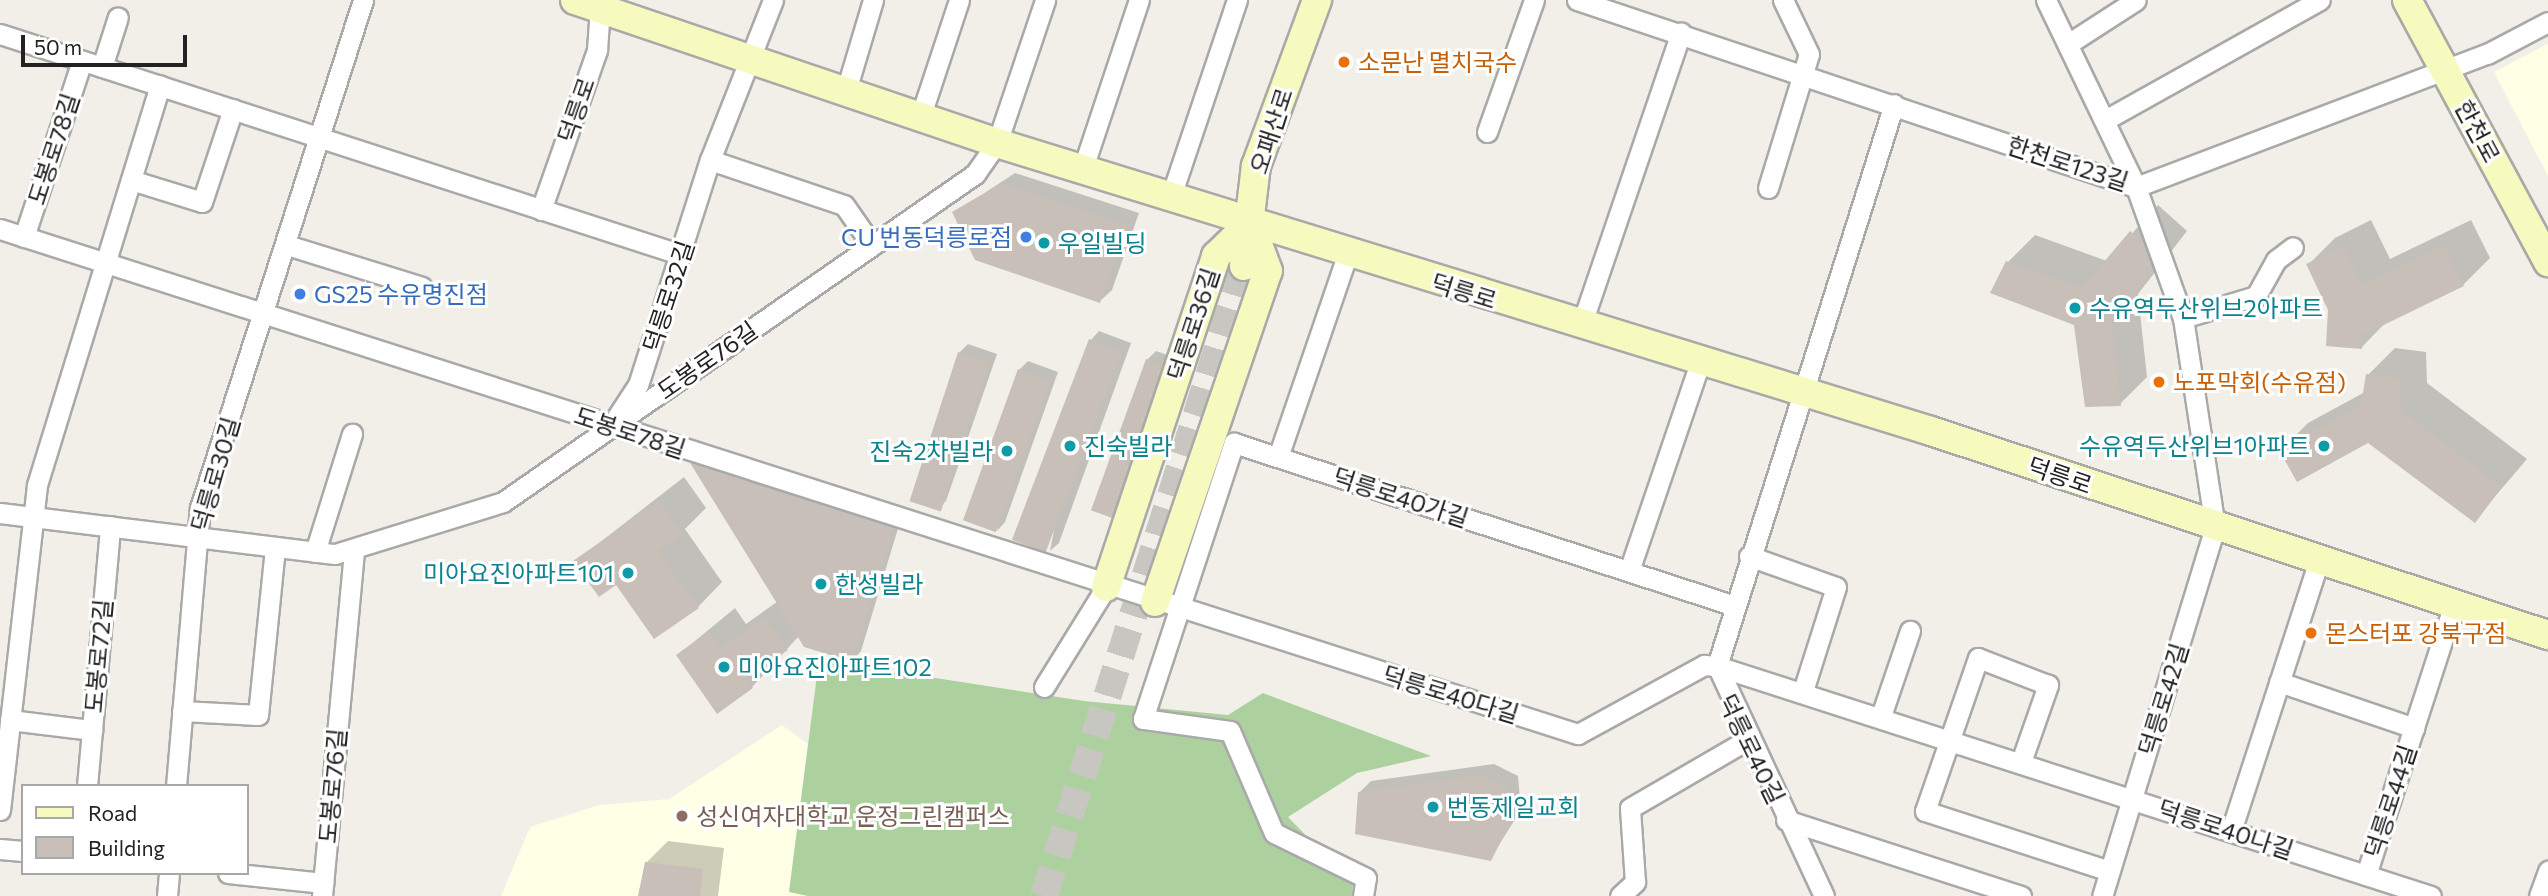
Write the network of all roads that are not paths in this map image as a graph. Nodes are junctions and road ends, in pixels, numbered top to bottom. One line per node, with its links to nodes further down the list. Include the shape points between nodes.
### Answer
1 (363, 0): 34 (street, 덕릉로30길)
2 (773, 0): 22 (street)
3 (873, 0): 28 (street)
4 (959, 0): 31 (street)
5 (1045, 0): 35 (street)
6 (1139, 0): 37 (street)
7 (1237, 0): 41 (street)
8 (1317, 0): 43 (main road, 오패산로, via 1256,166)
9 (1534, 0): 33 (street)
10 (1577, 0): 19 (street, 한천로123길)
11 (1783, 0): 26 (street, via 1809,54)
12 (2046, 0): 21 (street)
13 (2136, 0): 21 (street)
14 (2320, 0): 32 (street)
15 (2407, 0): 25 (main road, 한천로)
16 (587, 4): 22 (main road, 덕릉로); 42 (street, 덕릉로, via 597,50)
17 (118, 17): 24 (street)
18 (2548, 22): 25 (street, 한천로123길)
19 (1681, 33): 26 (street, 한천로123길); 57 (street)
20 (0, 34): 23 (street)
21 (2071, 42): 32 (street)
22 (748, 60): 28 (main road, 덕릉로); 36 (street, 덕릉로32길)
23 (82, 61): 24 (street); 45 (street, 도봉로78길)
24 (102, 67): 27 (street)
25 (2446, 71): 39 (street, 한천로123길); 51 (main road, 한천로)
26 (1807, 74): 29 (street, 한천로123길); 40 (street)
27 (160, 86): 30 (street); 38 (street)
28 (845, 94): 31 (main road, 덕릉로)
29 (1894, 104): 39 (street, 한천로123길); 59 (street)
30 (233, 109): 34 (street); 38 (street, via 202,202)
31 (920, 118): 35 (main road, 덕릉로)
32 (2105, 120): 39 (street)
33 (1487, 132)
34 (320, 138): 42 (street); 46 (street, 덕릉로30길)
35 (997, 143): 37 (main road, 덕릉로); 47 (street, 도봉로76길, via 975,174)
36 (710, 160): 47 (street, via 844,205); 49 (street, 덕릉로32길)
37 (1083, 168): 41 (main road, 덕릉로)
38 (131, 180): 52 (street)
39 (2136, 187): 56 (street)
40 (1768, 188)
41 (1171, 196): 43 (main road, 덕릉로)
42 (541, 210): 49 (street)
43 (1250, 223): 50 (main road, 덕릉로); 53 (main road, 오패산로); 74 (main road, 덕릉로36길, via 1216,256); 76 (main road, via 1268,271)
44 (0, 229): 45 (street, 도봉로78길)
45 (24, 237): 52 (street, 도봉로78길)
46 (287, 245): 54 (street); 55 (street, 덕릉로30길)
47 (872, 245): 60 (street, 도봉로76길)
48 (2293, 247): 56 (street, via 2276,260 2256,296)
49 (682, 255): 60 (street, 덕릉로32길, via 638,385)
50 (1347, 256): 57 (main road, 덕릉로); 62 (street)
51 (2548, 262)
52 (104, 263): 55 (street, 도봉로78길); 64 (street)
53 (1244, 266)
54 (422, 287)
55 (266, 313): 60 (street, 도봉로78길); 67 (street, 덕릉로30길)
56 (2183, 318): 66 (street)
57 (1581, 326): 58 (main road, 덕릉로)
58 (1700, 363): 59 (main road, 덕릉로); 73 (street)
59 (1799, 396): 66 (main road, 덕릉로, via 1931,431); 71 (street, 덕릉로40길)
60 (612, 426): 69 (street, 도봉로76길, via 503,502); 74 (street, 도봉로78길)
61 (352, 435): 70 (street)
62 (1278, 457): 73 (street, 덕릉로40가길); 76 (street, 덕릉로40가길, via 1234,443)
63 (0, 513): 64 (street, 도봉로76길)
64 (32, 516): 65 (street, 도봉로76길); 80 (street)
65 (110, 526): 67 (street, 도봉로76길); 89 (street, 도봉로72길)
66 (2215, 527): 72 (main road, 덕릉로); 95 (street, 덕릉로42길)
67 (196, 537): 68 (street, 도봉로76길); 85 (street, 덕릉로30길)
68 (275, 547): 70 (street, 도봉로76길); 85 (street, via 258,715)
69 (354, 551): 70 (street, 도봉로76길); 106 (street, 도봉로76길)
70 (315, 552)
71 (1749, 556): 77 (street, 덕릉로40길); 84 (street, via 1836,587)
72 (2318, 563): 75 (main road, 덕릉로); 82 (street)
73 (1629, 571): 77 (street, 덕릉로40가길)
74 (1106, 587): 76 (street, 도봉로78길); 83 (street, 덕릉로36길)
75 (2454, 604): 79 (main road, 덕릉로); 88 (street, 덕릉로44길)
76 (1165, 605): 81 (street, 덕릉로40다길, via 1578,734 1704,666); 108 (street, via 1143,719 1230,732 1274,833 1366,878)
77 (1735, 606): 81 (street, 덕릉로40길)
78 (1910, 631): 86 (street)
79 (2548, 635)
80 (8, 663): 87 (street)
81 (1717, 666): 84 (street, 덕릉로40나길); 91 (street, 덕릉로40길)
82 (2279, 682): 88 (street, 덕릉로44길); 98 (street)
83 (1044, 687)
84 (1803, 691): 86 (street, 덕릉로40나길)
85 (182, 711): 94 (street, 덕릉로30길)
86 (1881, 716): 90 (street, 덕릉로40나길)
87 (9, 720): 89 (street); 96 (street)
88 (2414, 728): 105 (street, 덕릉로44길)
89 (92, 730): 93 (street, 도봉로72길)
90 (1950, 739): 92 (street, 덕릉로40나길); 92 (street, via 1978,658 2048,685); 101 (street, via 1925,811)
91 (1747, 740): 97 (street, 덕릉로40길); 109 (street, via 1630,808 1635,882)
92 (2021, 762): 95 (street, 덕릉로40나길)
93 (87, 784)
94 (176, 784)
95 (2132, 798): 98 (street, 덕릉로40나길); 101 (street, 덕릉로42길)
96 (0, 810)
97 (1786, 820): 110 (street, 덕릉로40길); 111 (street, 덕릉로40길)
98 (2231, 831): 105 (street, 덕릉로40나길)
99 (0, 849): 100 (street)
100 (21, 851)
101 (2110, 871): 112 (street, 덕릉로42길)
102 (2548, 871): 114 (street)
103 (169, 875): 107 (street)
104 (239, 875): 106 (street)
105 (2366, 875): 113 (street, 덕릉로40나길)
106 (322, 890)
107 (167, 896)
108 (1363, 896)
109 (1620, 896)
110 (1824, 896)
111 (2021, 896)
112 (2102, 896)
113 (2431, 896)
114 (2539, 896)

